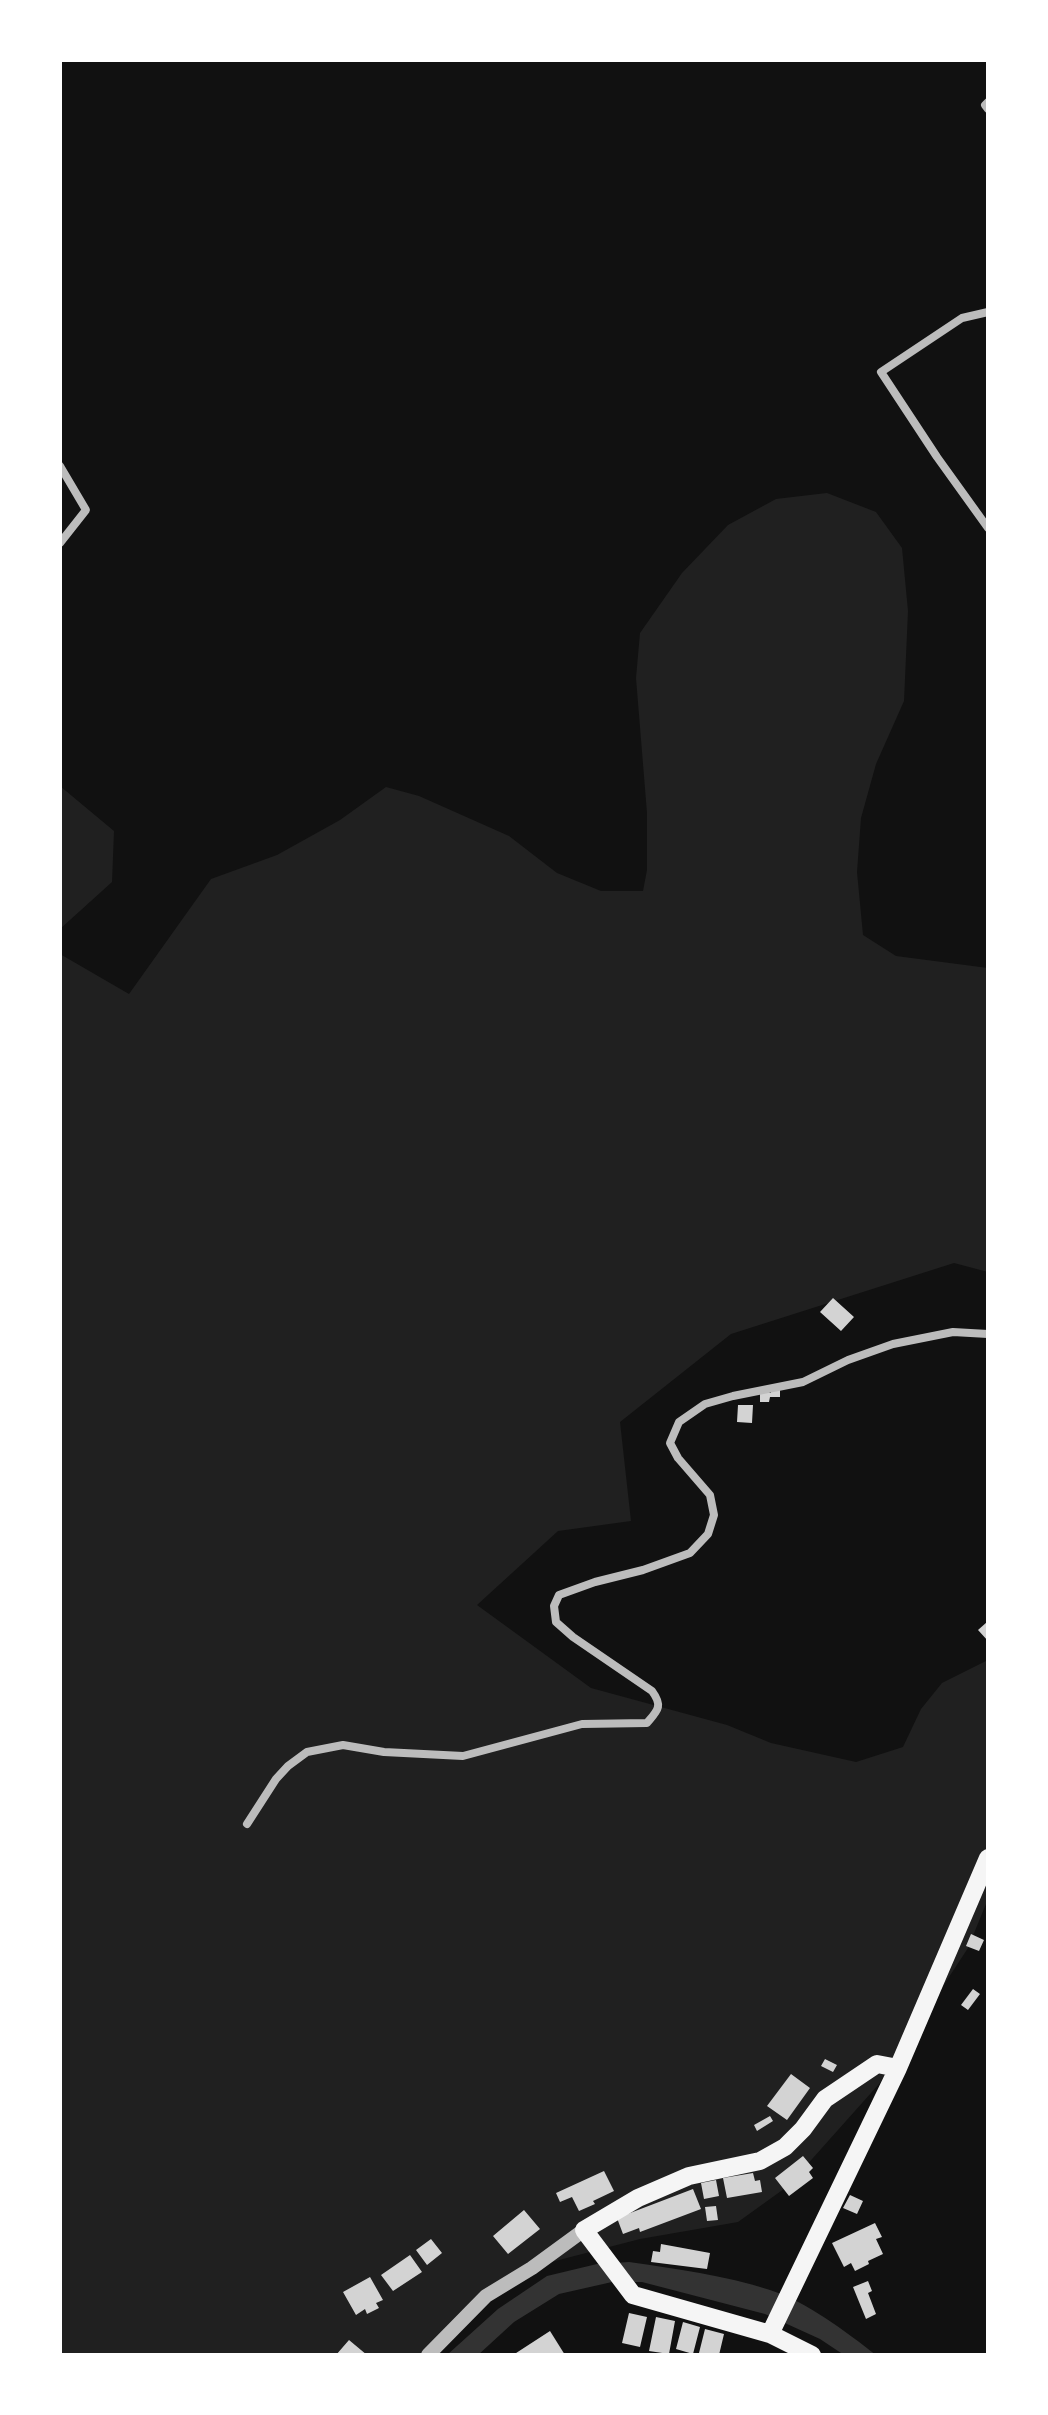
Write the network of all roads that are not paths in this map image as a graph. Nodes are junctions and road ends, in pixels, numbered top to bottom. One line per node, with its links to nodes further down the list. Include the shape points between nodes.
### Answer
1 (988, 102): 2 (street)
2 (988, 109)
3 (988, 312): 5 (street, via 962,318 881,372)
4 (60, 466): 6 (street, via 86,510)
5 (988, 528)
6 (60, 543)
7 (988, 1334): 8 (street, via 953,1332 893,1344 803,1382 705,1404 679,1422 670,1443 710,1495 714,1515 708,1534 690,1553 559,1595 554,1606 556,1622 573,1637 652,1691 657,1711 647,1723 582,1724 463,1756 343,1745 307,1752 276,1779)
8 (247, 1824)
9 (988, 1858): 10 (main road)
10 (898, 2068): 11 (main road, via 877,2064 865,2072 825,2099 785,2147 760,2161 689,2176); 12 (main road)
11 (584, 2230): 12 (main road, via 633,2295); 13 (street, via 486,2296)
12 (771, 2333): 14 (main road)
13 (428, 2355)
14 (812, 2355)

